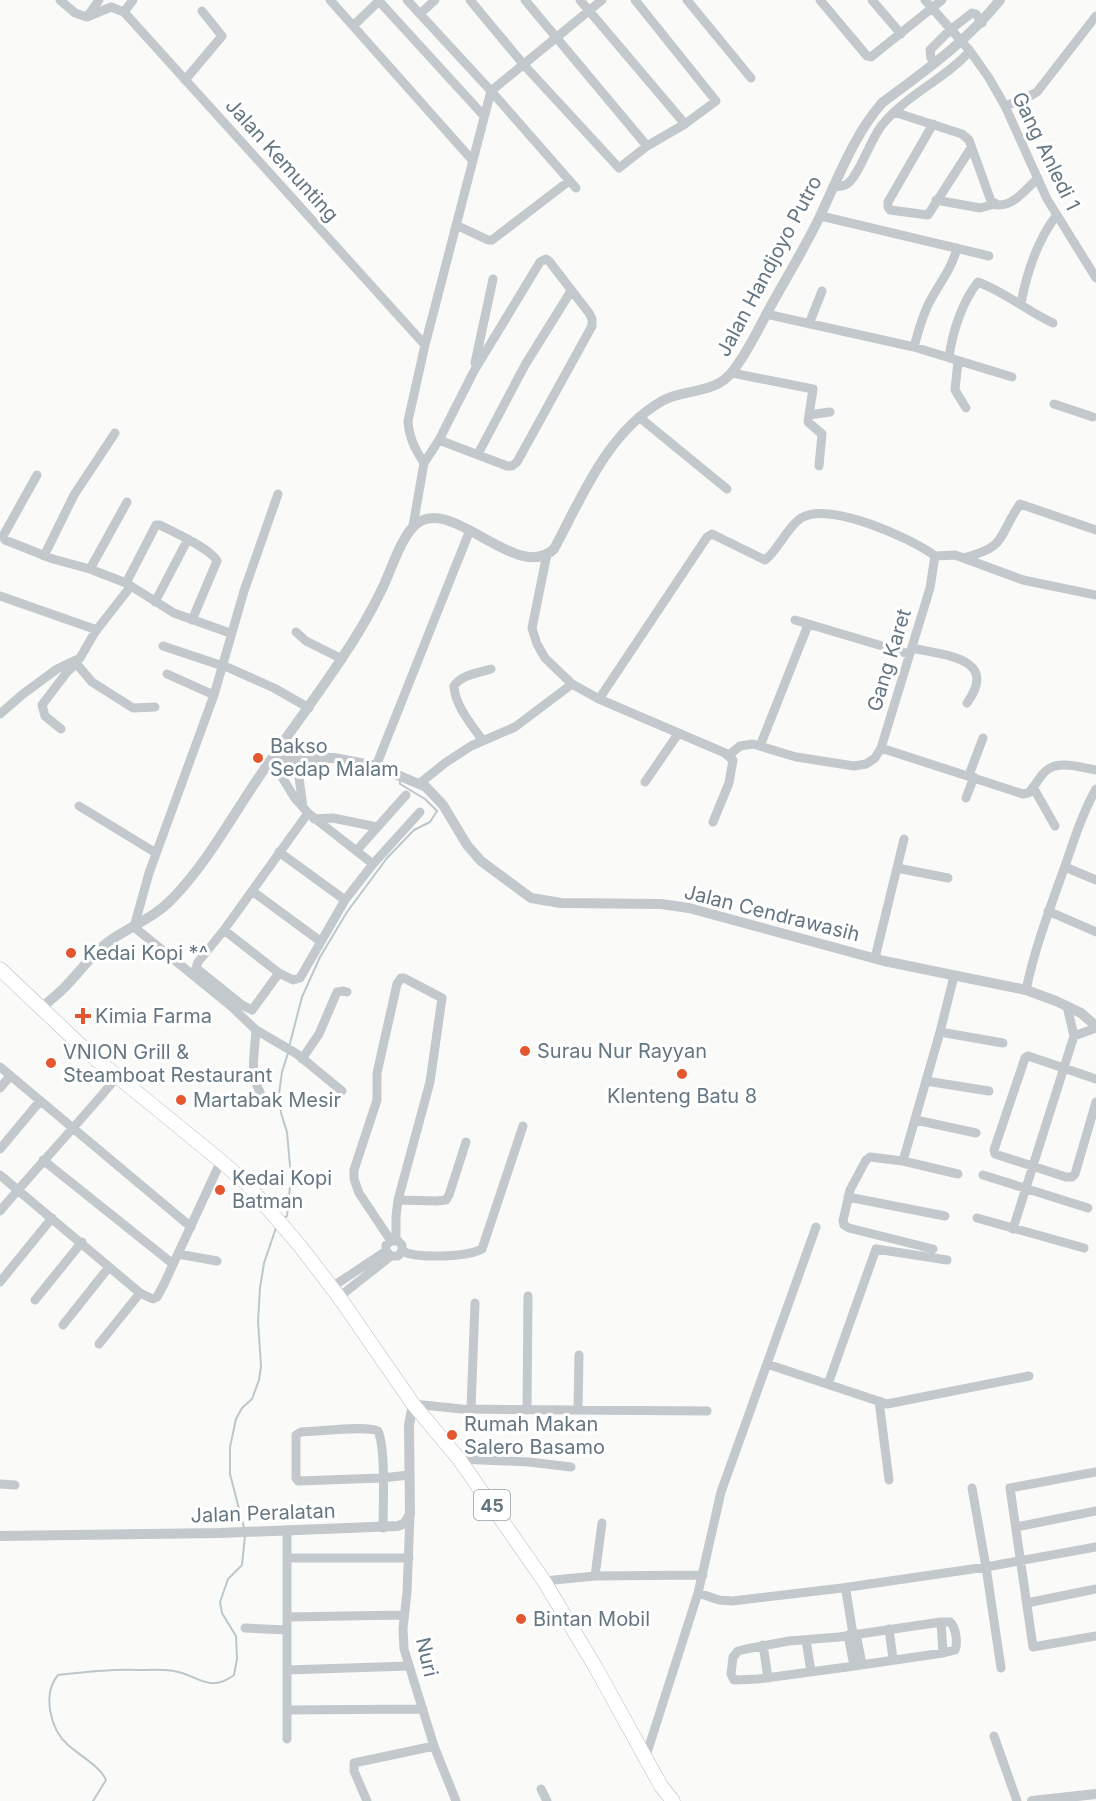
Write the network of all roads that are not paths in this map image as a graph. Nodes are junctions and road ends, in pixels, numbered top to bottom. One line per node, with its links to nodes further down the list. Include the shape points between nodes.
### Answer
1 (60, 0): 25 (street, via 75,14)
2 (99, 0): 25 (street)
3 (133, 0): 22 (street)
4 (330, 0): 27 (street)
5 (379, 0): 27 (street); 40 (street)
6 (407, 0): 23 (street)
7 (435, 0): 23 (street)
8 (470, 0): 34 (street)
9 (525, 0): 30 (street)
10 (580, 0): 21 (street)
11 (602, 0): 21 (street)
12 (635, 0): 41 (street, via 716,100)
13 (687, 0): 35 (street)
14 (820, 0): 29 (street, via 867,56 875,55)
15 (872, 0): 29 (street)
16 (925, 0): 19 (street, Gang Anledi 1)
17 (942, 0): 19 (street)
18 (1000, 0): 26 (street, Jalan Handjoyo Putro)
19 (933, 9): 28 (street, Gang Anledi 1); 29 (street)
20 (202, 11): 36 (street, via 222,36)
21 (589, 11): 30 (street); 41 (street)
22 (124, 12): 25 (street, via 115,7); 36 (street, Jalan Kemunting)
23 (420, 14): 37 (street)
24 (1096, 16): 38 (street, via 1072,45 1047,86)
25 (87, 17)
26 (982, 23): 28 (street, via 972,13); 31 (street, Jalan Handjoyo Putro)
27 (353, 26): 45 (street)
28 (950, 30): 31 (street, Gang Anledi 1); 33 (street, via 930,50)
29 (902, 34)
30 (558, 36): 34 (street); 43 (street)
31 (962, 42): 32 (street, Gang Anledi 1); 33 (street, Jalan Handjoyo Putro)
32 (970, 51): 38 (street, Gang Anledi 1); 39 (street)
33 (935, 63): 48 (street, Jalan Handjoyo Putro, via 873,113)
34 (524, 65): 37 (street); 43 (street, via 617,167)
35 (751, 78)
36 (185, 80): 65 (street, Jalan Kemunting)
37 (491, 91): 40 (street); 47 (street)
38 (1005, 106): 46 (street, Gang Anledi 1)
39 (894, 112): 42 (street); 48 (street, via 874,136 854,177 844,186)
40 (484, 116): 45 (street)
41 (685, 124): 43 (street)
42 (933, 124): 44 (street, via 962,134); 50 (street, via 888,207 928,215)
43 (647, 146)
44 (971, 148): 50 (street); 51 (street)
45 (473, 161): 54 (street)
46 (1038, 177): 51 (street, via 1008,204); 53 (street, Gang Anledi 1)
47 (569, 181): 49 (street); 54 (street, via 492,240)
48 (833, 187): 52 (street, Jalan Handjoyo Putro)
49 (576, 188)
50 (936, 200): 51 (street, via 980,208)
51 (995, 204)
52 (821, 216): 55 (street); 62 (street, Jalan Handjoyo Putro)
53 (1056, 216): 57 (street, Gang Anledi 1); 61 (street, via 1041,238)
54 (456, 225): 65 (street)
55 (957, 248): 56 (street); 66 (street, via 923,316)
56 (989, 256)
57 (1096, 278)
58 (493, 279): 68 (street)
59 (571, 291): 68 (street, via 549,261 543,260); 79 (street, via 525,365); 79 (street, via 589,314 592,326 517,462 510,466)
60 (822, 291): 64 (street)
61 (1021, 303): 63 (street); 67 (street, via 978,282 956,325)
62 (766, 314): 64 (street); 69 (street, Jalan Handjoyo Putro)
63 (1053, 323)
64 (809, 324): 66 (street)
65 (425, 345): 80 (street, via 408,421 408,432)
66 (914, 347): 67 (street)
67 (954, 359): 70 (street); 72 (street, via 955,390)
68 (474, 371): 78 (street)
69 (732, 373): 74 (street, via 812,389); 75 (street, Jalan Handjoyo Putro, via 710,388 664,399)
70 (1012, 377)
71 (1054, 404): 76 (street)
72 (966, 408)
73 (831, 412): 74 (street)
74 (809, 415): 81 (street, via 809,423 822,434)
75 (639, 417): 83 (street); 90 (street, Jalan Handjoyo Putro, via 607,451 554,549)
76 (1093, 417)
77 (115, 432): 91 (street, via 74,495)
78 (439, 440): 79 (street); 80 (street)
79 (478, 454)
80 (424, 463): 86 (street)
81 (819, 466)
82 (37, 475): 91 (street, via 3,536 7,542)
83 (727, 489)
84 (278, 494): 104 (street)
85 (127, 502): 94 (street)
86 (414, 526): 87 (street, via 434,518); 107 (street)
87 (470, 530): 90 (street, via 519,556); 128 (street)
88 (1096, 530): 93 (street, via 1020,504 997,545)
89 (188, 539): 95 (street, via 156,525); 98 (street); 99 (street, via 217,561)
90 (547, 554): 112 (street, via 532,628 545,658)
91 (44, 556): 94 (street)
92 (935, 556): 93 (street); 106 (street, Gang Karet, via 930,588); 114 (street, via 908,540 836,514 800,519 765,560 712,534)
93 (963, 558): 96 (street, via 1023,580)
94 (90, 569): 95 (street)
95 (128, 585): 98 (street); 102 (street)
96 (1096, 595)
97 (0, 596): 102 (street)
98 (155, 602): 99 (street)
99 (192, 620): 104 (street)
100 (795, 620): 101 (street)
101 (808, 625): 106 (street); 123 (street)
102 (97, 630): 108 (street)
103 (296, 632): 107 (street)
104 (230, 633): 109 (street)
105 (163, 646): 109 (street)
106 (910, 651): 115 (street, via 968,662 977,685); 124 (street, Gang Karet)
107 (342, 659): 117 (street)
108 (76, 663): 116 (street, via 92,682 133,708); 118 (street, via 57,669); 119 (street, via 42,705 45,716)
109 (225, 667): 113 (street); 117 (street)
110 (491, 669): 122 (street, via 466,676 454,686 456,698)
111 (167, 674): 113 (street)
112 (572, 684): 114 (street); 122 (street, via 515,727)
113 (213, 695): 146 (street)
114 (599, 699): 120 (street)
115 (968, 703)
116 (155, 707)
117 (309, 708): 127 (street)
118 (0, 714)
119 (61, 729)
120 (678, 734): 126 (street); 131 (street)
121 (983, 738): 130 (street)
122 (483, 741): 132 (street)
123 (760, 746): 124 (street, via 796,757 854,766 875,758); 126 (street, via 744,744)
124 (881, 748): 130 (street)
125 (292, 758): 127 (street, Jalan Cendrawasih); 128 (street, Jalan Cendrawasih, via 334,758); 139 (street)
126 (731, 758): 140 (street, via 729,783)
127 (270, 764): 139 (street); 155 (street, via 195,873 170,901)
128 (376, 766): 132 (street, Jalan Cendrawasih)
129 (1096, 770): 133 (street, via 1054,767)
130 (972, 776): 133 (street, via 1023,794); 136 (street)
131 (645, 782)
132 (419, 784): 159 (street, Jalan Cendrawasih, via 435,794 481,861 531,898 561,903 689,908)
133 (1033, 788): 141 (street)
134 (1096, 789): 148 (street, via 1084,811)
135 (406, 795): 142 (street)
136 (966, 798)
137 (79, 806): 146 (street)
138 (420, 812): 147 (street)
139 (308, 813): 142 (street); 144 (street); 145 (street)
140 (713, 822)
141 (1055, 826)
142 (377, 827): 144 (street)
143 (904, 839): 149 (street)
144 (357, 850): 147 (street)
145 (279, 852): 152 (street); 153 (street)
146 (156, 853): 155 (street)
147 (373, 864): 153 (street)
148 (1065, 867): 151 (street); 154 (street)
149 (897, 868): 150 (street); 159 (street)
150 (948, 878)
151 (1096, 880)
152 (252, 891): 156 (street); 158 (street)
153 (345, 900): 158 (street)
154 (1048, 911): 157 (street); 163 (street)
155 (134, 927): 166 (street, via 97,952); 168 (street)
156 (224, 930): 161 (street); 161 (street, via 198,962 196,968 200,973 252,1010)
157 (1096, 932)
158 (320, 941): 161 (street, via 300,978 293,980)
159 (875, 958): 162 (street, Jalan Cendrawasih)
160 (0, 969): 166 (main road, 45)
161 (279, 973)
162 (954, 976): 163 (street, Jalan Cendrawasih); 169 (street)
163 (1026, 990): 165 (street, Jalan Cendrawasih)
164 (347, 992): 172 (street, via 337,992 319,1034)
165 (1067, 1006): 167 (street, Jalan Cendrawasih); 170 (street)
166 (40, 1009): 176 (main road, 45)
167 (1096, 1027): 170 (street)
168 (256, 1030): 172 (street); 182 (street, via 253,1072)
169 (940, 1032): 171 (street); 178 (street)
170 (1074, 1036): 174 (street)
171 (1003, 1043)
172 (302, 1059): 181 (street)
173 (0, 1067): 175 (street)
174 (1064, 1069): 177 (street); 194 (street); 194 (street, via 1033,1056 1024,1058 994,1150 995,1154)
175 (10, 1076): 179 (street); 183 (street)
176 (117, 1077): 187 (street); 192 (main road, 45)
177 (1096, 1079)
178 (926, 1081): 180 (street); 185 (street)
179 (0, 1088)
180 (989, 1090)
181 (342, 1091)
182 (260, 1092)
183 (40, 1101): 187 (street); 190 (street)
184 (1096, 1102): 194 (street, via 1075,1174 1066,1178)
185 (916, 1120): 188 (street); 193 (street)
186 (523, 1126): 214 (street, via 482,1249 428,1255)
187 (75, 1128): 191 (street); 207 (street)
188 (976, 1133)
189 (466, 1142): 201 (street, via 446,1200)
190 (0, 1149)
191 (43, 1160): 199 (street); 219 (street)
192 (221, 1161): 207 (street); 222 (main road, 45, via 262,1200)
193 (903, 1161): 195 (street); 200 (street, via 870,1157 862,1164)
194 (1034, 1167): 198 (street)
195 (958, 1174)
196 (0, 1175): 199 (street)
197 (983, 1175): 198 (street)
198 (1027, 1189): 202 (street); 209 (street)
199 (17, 1191): 203 (street); 205 (street)
200 (848, 1197): 204 (street); 213 (street, via 844,1225)
201 (398, 1200): 210 (street); 210 (street, via 430,1082 442,998 404,978 397,984 377,1073 377,1100 354,1170 358,1193)
202 (1088, 1208)
203 (0, 1211)
204 (945, 1216)
205 (52, 1218): 211 (street); 221 (street)
206 (977, 1218): 209 (street)
207 (191, 1227): 215 (street)
208 (816, 1227): 230 (street)
209 (1013, 1229): 212 (street)
210 (393, 1240): 214 (street, via 400,1243); 216 (street, via 386,1245)
211 (82, 1242): 220 (street); 225 (street)
212 (1084, 1248)
213 (933, 1249)
214 (402, 1251): 216 (street, via 398,1256)
215 (178, 1254): 218 (street); 219 (street)
216 (388, 1254): 222 (street)
217 (947, 1260): 232 (street, via 876,1249)
218 (217, 1261)
219 (173, 1264): 223 (street, via 157,1297 149,1299)
220 (109, 1267): 223 (street); 227 (street)
221 (3, 1278)
222 (335, 1292): 234 (main road, 45)
223 (140, 1293): 228 (street)
224 (528, 1296): 237 (street)
225 (35, 1300)
226 (475, 1303): 235 (street)
227 (63, 1325)
228 (99, 1344)
229 (579, 1355): 236 (street)
230 (767, 1364): 232 (street); 260 (street, via 721,1492)
231 (1029, 1376): 233 (street, via 887,1404)
232 (828, 1384): 233 (street)
233 (879, 1401): 244 (street)
234 (413, 1404): 235 (street); 239 (main road, 45); 242 (street)
235 (471, 1409): 237 (street)
236 (578, 1409): 237 (street); 238 (street)
237 (527, 1410)
238 (707, 1411)
239 (459, 1459): 240 (street); 262 (main road, 45)
240 (571, 1467)
241 (1096, 1472): 251 (street, via 1010,1488)
242 (409, 1474): 243 (street); 249 (street)
243 (382, 1478): 243 (street, via 382,1442 377,1430 296,1435 298,1481); 252 (street)
244 (889, 1480)
245 (0, 1484): 246 (street)
246 (15, 1485)
247 (972, 1488): 259 (street)
248 (1096, 1511): 251 (street)
249 (410, 1514): 252 (street, Jalan Peralatan, via 405,1523); 257 (street, Nuri)
250 (603, 1523): 261 (street)
251 (1016, 1527): 258 (street)
252 (383, 1528): 253 (street, Jalan Peralatan)
253 (287, 1530): 254 (street, Jalan Peralatan); 256 (street)
254 (0, 1536)
255 (1096, 1547): 258 (street)
256 (287, 1558): 257 (street); 268 (street)
257 (409, 1558): 267 (street, Nuri)
258 (1020, 1561): 259 (street); 266 (street)
259 (986, 1568): 263 (street); 281 (street)
260 (703, 1575): 261 (street); 265 (street)
261 (595, 1576): 262 (street)
262 (544, 1581): 290 (main road, 45)
263 (842, 1588): 265 (street, via 732,1600); 273 (street, via 846,1591)
264 (1096, 1589): 266 (street)
265 (699, 1593): 290 (street)
266 (1027, 1603): 274 (street, via 1033,1647)
267 (405, 1615): 268 (street); 280 (street, Nuri, via 403,1638)
268 (287, 1617): 272 (street)
269 (940, 1623): 271 (street); 277 (street); 277 (street, via 953,1623 957,1647)
270 (245, 1628): 272 (street)
271 (889, 1629): 273 (street); 278 (street)
272 (287, 1630): 282 (street)
273 (852, 1634): 275 (street); 279 (street)
274 (1096, 1636)
275 (806, 1640): 276 (street); 283 (street)
276 (763, 1645): 284 (street); 284 (street, via 738,1651 731,1662 731,1674 734,1680)
277 (943, 1653): 278 (street)
278 (893, 1659): 279 (street)
279 (858, 1665): 283 (street)
280 (409, 1666): 282 (street); 285 (street, Nuri)
281 (1001, 1668)
282 (287, 1670): 286 (street)
283 (811, 1672): 284 (street)
284 (768, 1678)
285 (423, 1709): 286 (street); 289 (street, Nuri)
286 (287, 1710): 288 (street)
287 (994, 1736): 297 (street)
288 (287, 1739)
289 (434, 1746): 293 (street, via 354,1763); 294 (street, Nuri)
290 (645, 1759): 296 (main road, 45)
291 (541, 1789): 295 (street)
292 (1096, 1794): 298 (street)
293 (367, 1801)
294 (456, 1801)
295 (547, 1801)
296 (673, 1801)
297 (1017, 1801)
298 (1032, 1801)

